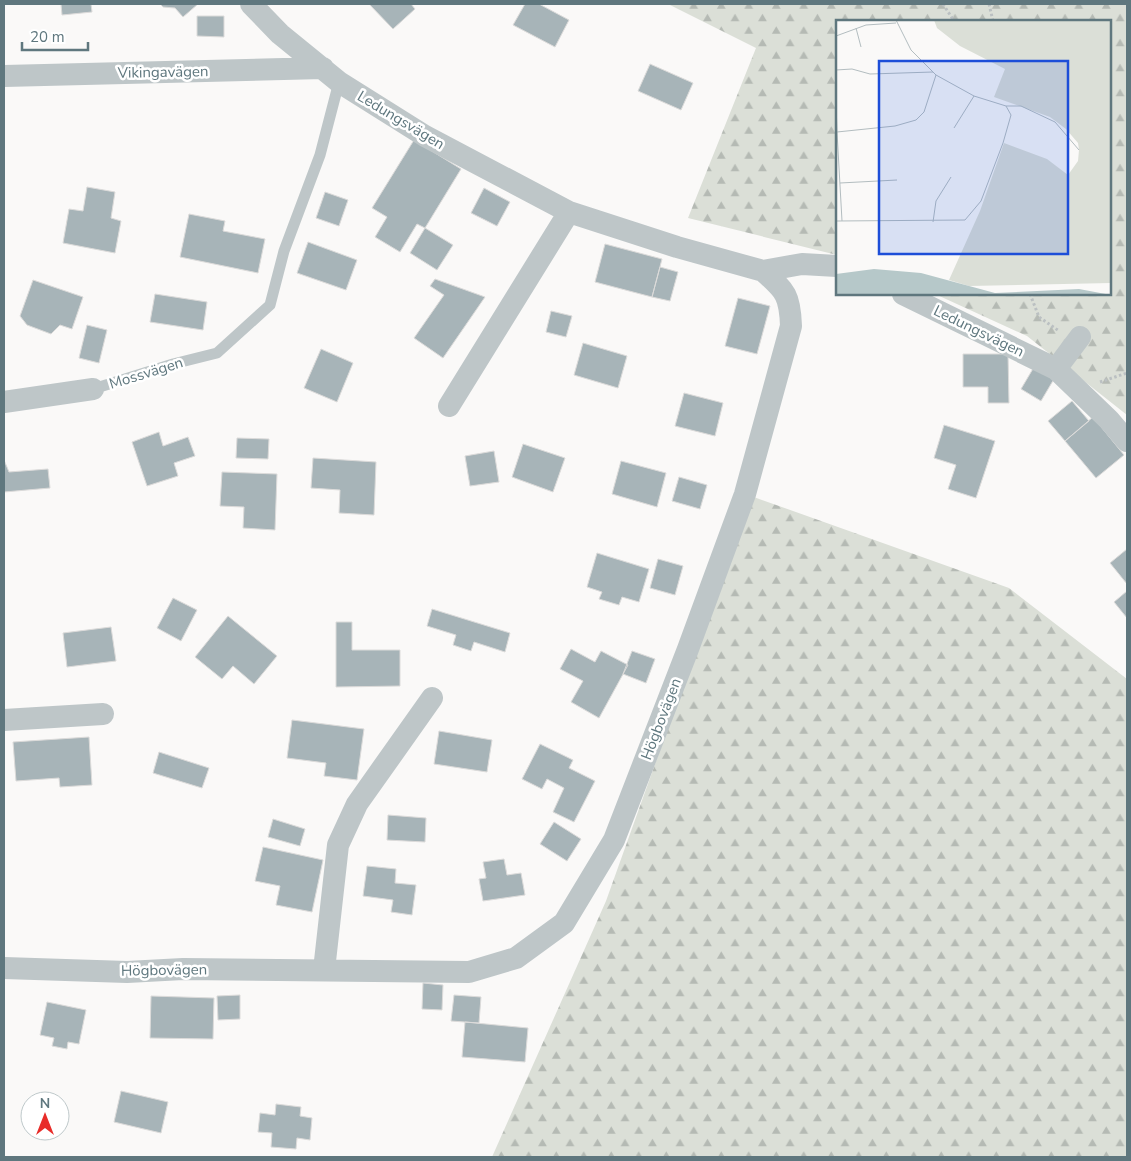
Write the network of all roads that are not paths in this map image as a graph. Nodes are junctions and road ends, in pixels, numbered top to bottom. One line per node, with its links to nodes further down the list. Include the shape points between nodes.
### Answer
1 (251, 4): 2 (street, Ledungsvägen, via 280,34)
2 (331, 75): 3 (street, Vikingavägen); 4 (street, Ledungsvägen, via 425,136); 10 (lane, Mossvägen, via 320,155 284,251 270,305 217,353)
3 (4, 76)
4 (569, 212): 6 (street, Ledungsvägen); 12 (street)
5 (836, 266): 6 (street, Ledungsvägen, via 802,264)
6 (763, 271): 18 (street, Högbovägen, via 787,296 790,326 744,494 614,840 564,923 516,958 468,972)
7 (905, 295): 9 (street, Ledungsvägen)
8 (1072, 336): 9 (street)
9 (1056, 369): 13 (street, Ledungsvägen)
10 (93, 390): 11 (street, Mossvägen)
11 (4, 402)
12 (448, 406)
13 (1127, 441)
14 (432, 698): 18 (street, via 357,804 338,845)
15 (103, 714): 16 (street)
16 (4, 720)
17 (4, 968): 18 (street, Högbovägen, via 128,972)
18 (324, 970)

